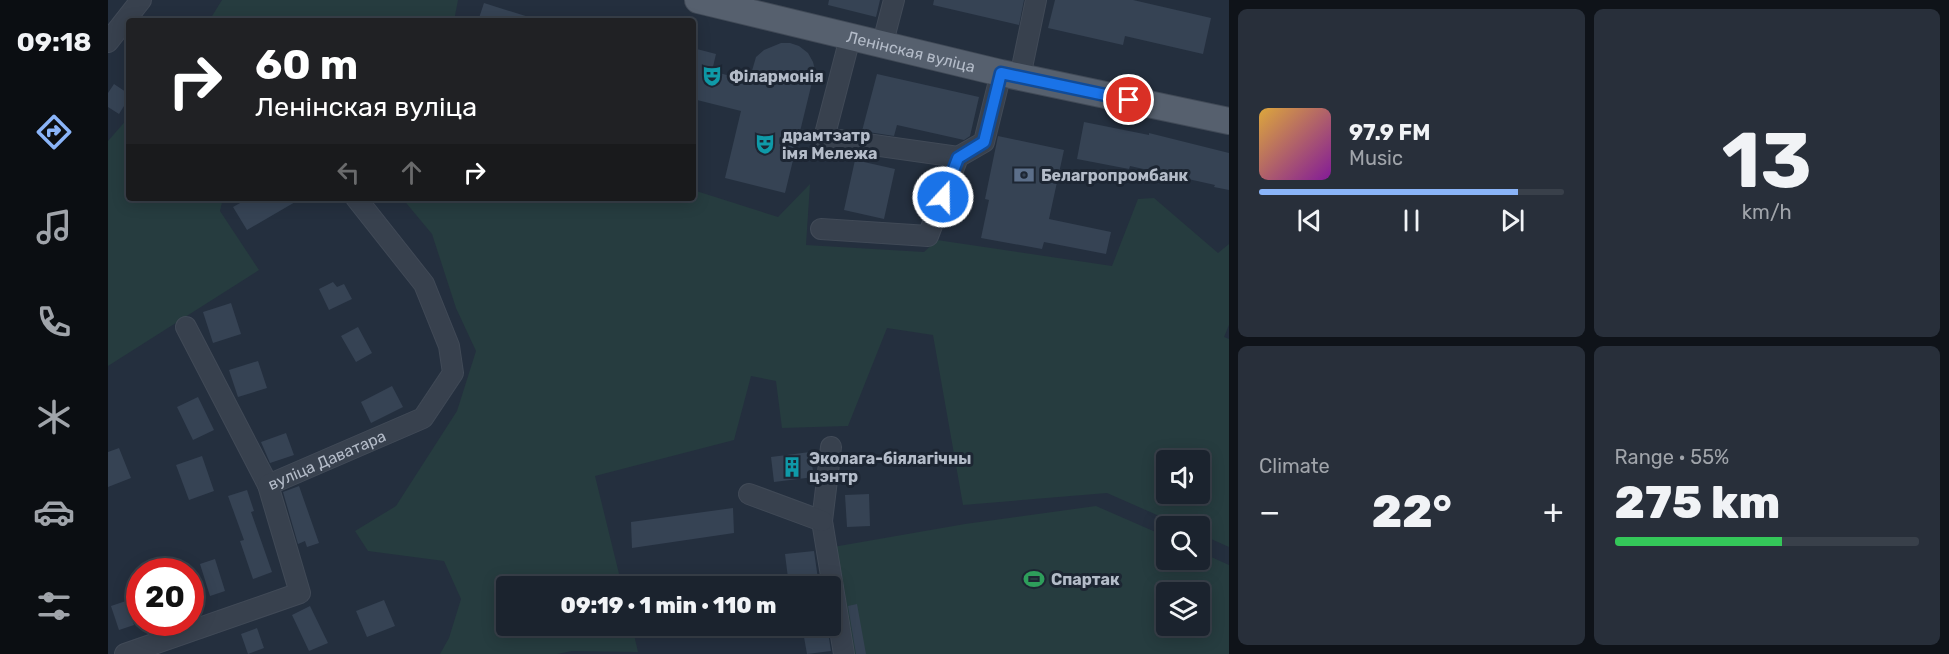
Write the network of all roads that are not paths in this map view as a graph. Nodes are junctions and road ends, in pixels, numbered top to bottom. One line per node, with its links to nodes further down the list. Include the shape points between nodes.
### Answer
1 (141, 0): 5 (street)
2 (698, 0): 7 (main road, Ленінская вуліца)
3 (894, 0): 9 (street)
4 (1036, 0): 10 (street)
5 (127, 18)
6 (126, 19): 8 (street)
7 (850, 38): 9 (main road, Ленінская вуліца); 12 (street, via 824,138)
8 (108, 42)
9 (882, 46): 10 (main road, Ленінская вуліца)
10 (1010, 75): 11 (main road, Ленінская вуліца); 12 (street, via 984,142)
11 (1229, 121)
12 (958, 158): 14 (street, via 928,236)
13 (358, 201): 17 (street, вуліца Даватара, via 424,284 449,346 453,373 423,418)
14 (821, 229)
15 (186, 327): 17 (street)
16 (831, 447): 19 (street)
17 (268, 485): 20 (street, вуліца Даватара, via 300,593)
18 (749, 494): 19 (street)
19 (822, 521): 21 (street)
20 (125, 654)
21 (844, 654)

